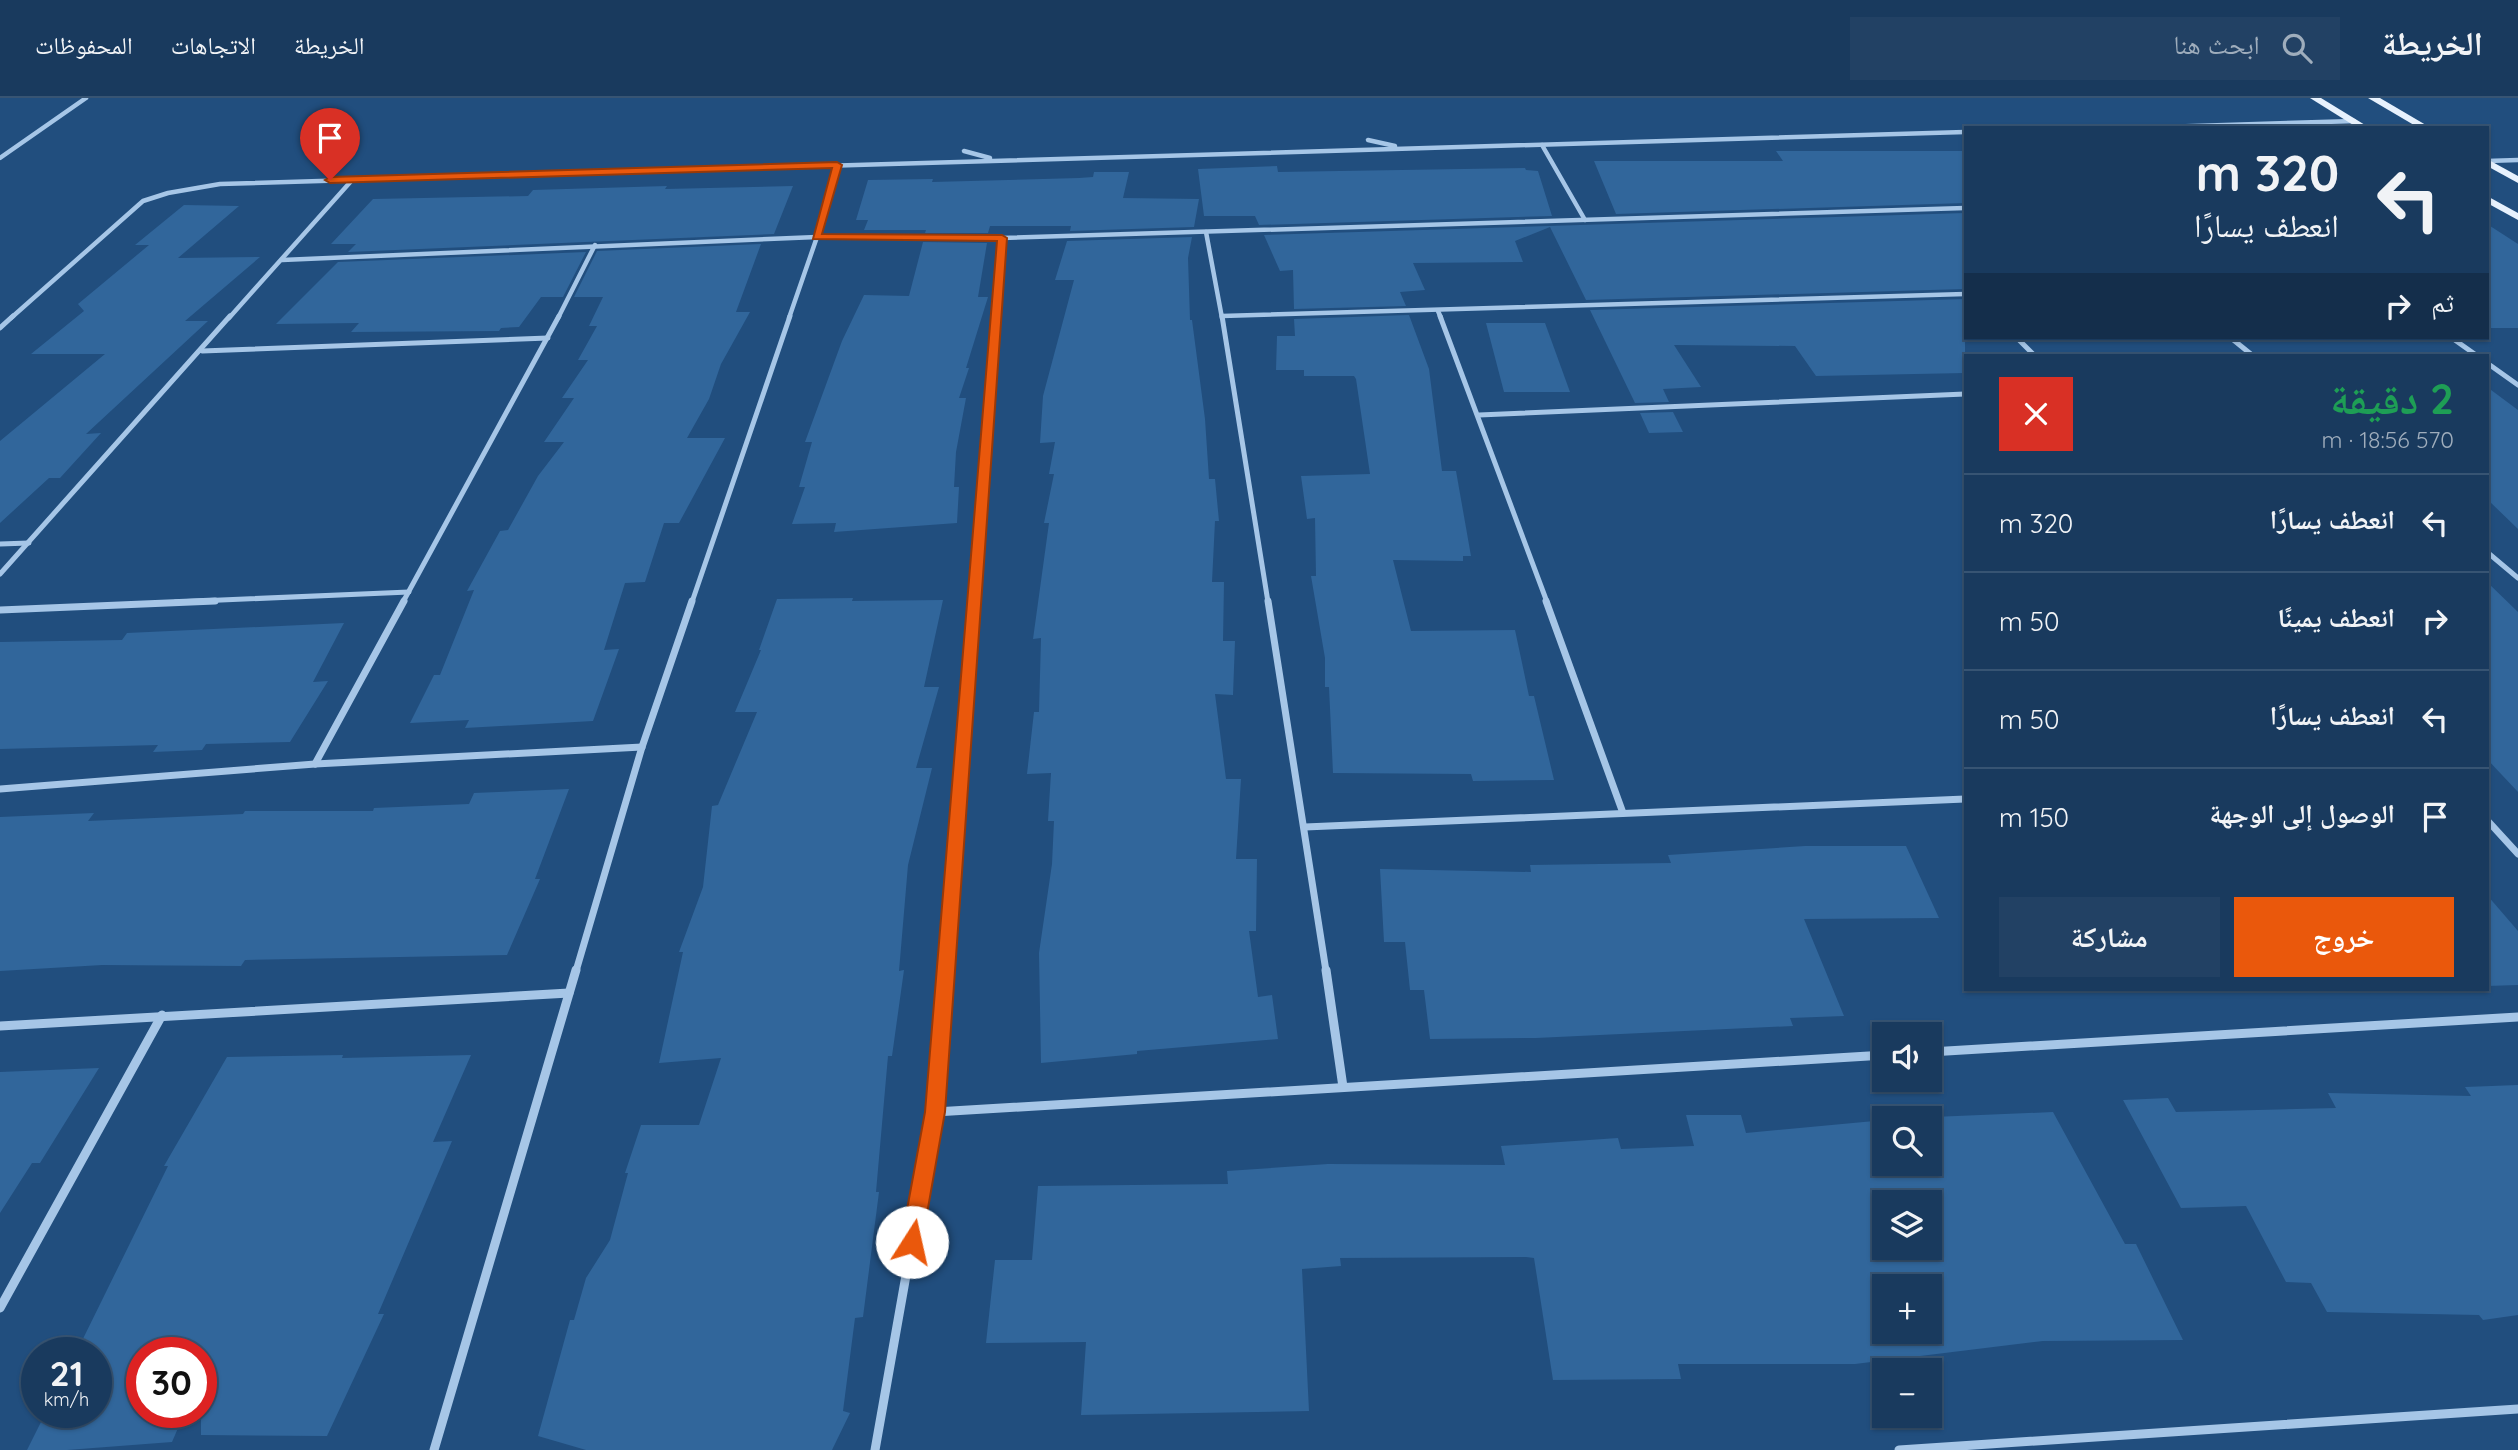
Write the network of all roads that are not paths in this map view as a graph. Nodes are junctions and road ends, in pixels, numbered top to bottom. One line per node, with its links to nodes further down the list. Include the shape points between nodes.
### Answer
1 (86, 98): 13 (street)
2 (2315, 98): 4 (main road)
3 (2373, 98): 7 (main road)
4 (2354, 121): 5 (street); 6 (main road)
5 (2194, 126)
6 (2362, 126)
7 (2422, 126)
8 (1964, 132): 10 (street)
9 (1368, 140): 11 (street)
10 (1542, 145): 11 (street); 24 (street)
11 (1407, 149): 14 (street)
12 (964, 151): 14 (street)
13 (0, 158)
14 (1000, 160): 18 (street)
15 (2518, 160): 16 (street)
16 (2489, 162)
17 (2489, 163): 20 (main road)
18 (837, 165): 19 (street); 26 (street)
19 (353, 179): 29 (street); 33 (street, via 211,185 169,191 143,201)
20 (2518, 180)
21 (2489, 200): 23 (main road)
22 (1964, 208): 24 (street)
23 (2518, 217)
24 (1585, 220): 25 (street)
25 (1206, 232): 27 (street); 32 (street)
26 (817, 237): 27 (street); 28 (street); 53 (street)
27 (1002, 238): 68 (street)
28 (595, 245): 29 (street); 34 (street)
29 (282, 260): 38 (street)
30 (1964, 294): 31 (street)
31 (1438, 311): 32 (street); 45 (street)
32 (1222, 316): 59 (street)
33 (0, 328)
34 (548, 338): 38 (street); 51 (street)
35 (2019, 340): 39 (street)
36 (2233, 340): 40 (street)
37 (2455, 340): 41 (street)
38 (202, 351): 46 (street)
39 (2033, 354)
40 (2251, 354)
41 (2475, 354)
42 (2489, 364): 43 (street)
43 (2518, 385)
44 (1964, 394): 45 (street)
45 (1479, 415): 57 (street)
46 (29, 543): 47 (street); 49 (street)
47 (0, 544)
48 (2489, 554): 50 (street)
49 (0, 574)
50 (2518, 578)
51 (410, 592): 52 (street); 54 (street)
52 (0, 610)
53 (642, 747): 54 (street); 61 (street)
54 (315, 765): 55 (street)
55 (0, 789)
56 (1964, 799): 57 (street)
57 (1623, 813): 59 (street)
58 (2489, 823): 60 (street)
59 (1305, 827): 67 (street)
60 (2518, 854)
61 (569, 993): 62 (street); 71 (street)
62 (162, 1015): 64 (street); 69 (street)
63 (2518, 1017): 65 (street)
64 (0, 1026)
65 (1942, 1051)
66 (1872, 1056): 67 (street)
67 (1343, 1087): 68 (street)
68 (935, 1112): 72 (street)
69 (0, 1308)
70 (2518, 1409): 73 (street)
71 (434, 1450)
72 (875, 1450)
73 (1899, 1450)

